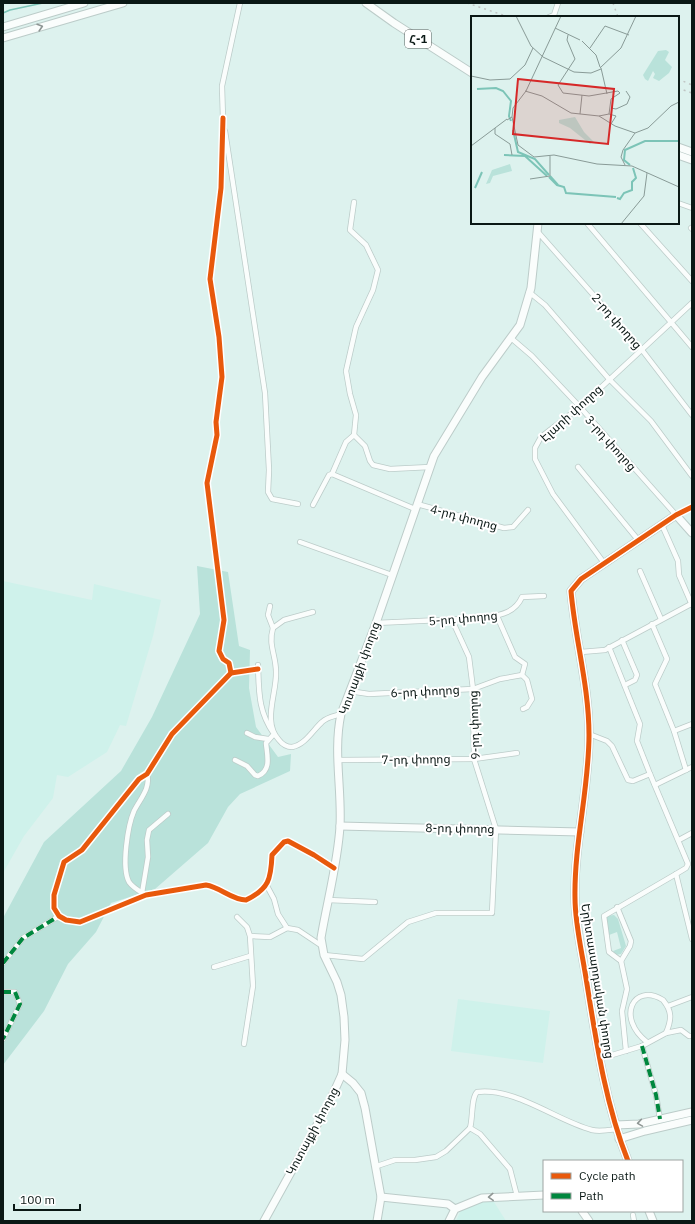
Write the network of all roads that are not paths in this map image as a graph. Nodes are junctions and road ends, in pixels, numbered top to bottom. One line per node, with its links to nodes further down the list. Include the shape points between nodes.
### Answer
1 (84, 3): 7 (street)
2 (123, 3): 8 (street, one-way to 2)
3 (240, 3): 10 (street, via 222,86)
4 (366, 3): 9 (street, Հ-1)
5 (558, 3): 6 (street)
6 (552, 16)
7 (3, 27)
8 (3, 38)
9 (471, 72)
10 (223, 118): 37 (street, via 265,393 268,492 272,499); 63 (street, via 222,188 210,279 222,376 216,422 217,435 207,483 224,620 219,651 223,659 229,663)
11 (679, 147): 12 (street)
12 (692, 152)
13 (679, 155): 14 (street)
14 (692, 160)
15 (354, 202): 32 (street, via 350,230 366,245 378,270 373,290 356,327 346,371 356,415)
16 (679, 203): 17 (street)
17 (692, 208)
18 (538, 224): 21 (street, Կոտայքի փողոց)
19 (588, 224): 25 (street)
20 (641, 224): 22 (street)
21 (537, 231): 23 (street, Կոտայքի փողոց); 28 (street, 2-րդ փողոց)
22 (692, 281)
23 (529, 292): 26 (street, Կոտայքի փողոց, via 520,325); 29 (street, via 545,305)
24 (692, 303): 25 (street, Էլարի փողոց)
25 (672, 323): 27 (street); 28 (street, Էլարի փողոց)
26 (511, 338): 30 (street, 3-րդ փողոց, via 532,356); 33 (street, Կոտայքի փողոց, via 482,377 434,456)
27 (692, 347)
28 (642, 350): 29 (street, Էլարի փողոց); 31 (street, 2-րդ փողոց)
29 (608, 379): 30 (street, Էլարի փողոց); 36 (street, via 651,421)
30 (580, 407): 42 (street, 3-րդ փողոց); 47 (street, Էլարի փողոց, via 541,437 535,448 535,459 554,494)
31 (692, 415)
32 (354, 435): 33 (street, via 365,446 373,465 390,469); 35 (street, via 346,442)
33 (430, 467): 39 (street, Կոտայքի փողոց)
34 (578, 467): 45 (street)
35 (332, 474): 38 (street, via 329,475); 39 (street, 4-րդ փողոց)
36 (692, 476)
37 (298, 504)
38 (313, 505)
39 (416, 506): 41 (street, 4-րդ փողոց, via 504,528 514,527); 49 (street, Կոտայքի փողոց)
40 (692, 507): 42 (street, Երիտասարդական փողոց)
41 (528, 510)
42 (676, 515): 43 (street, Երիտասարդական փողոց); 44 (street)
43 (662, 525): 45 (street, Երիտասարդական փողոց); 51 (street, via 678,561 679,575)
44 (692, 533)
45 (639, 541): 47 (street, Երիտասարդական փողոց)
46 (300, 542): 49 (street)
47 (604, 563): 62 (street, Երիտասարդական փողոց, via 581,579 571,591)
48 (640, 571): 55 (street)
49 (392, 575): 57 (street, Կոտայքի փողոց)
50 (544, 596): 54 (street, 5-րդ փողոց, via 522,597 515,609)
51 (692, 605): 55 (street)
52 (270, 606): 59 (street, via 268,615)
53 (313, 612): 59 (street, via 305,612 284,620)
54 (497, 616): 56 (street, 5-րդ փողոց); 64 (street, via 515,657 525,664)
55 (661, 619): 58 (street)
56 (452, 620): 57 (street, 5-րդ փողոց); 66 (street, 9-րդ փողոց, via 469,657)
57 (376, 623): 67 (street, Կոտայքի փողոց)
58 (652, 624): 60 (street); 71 (street, via 667,659 655,684)
59 (273, 628): 73 (street, via 270,642 276,674 271,716)
60 (622, 640): 61 (street); 65 (street, via 637,675 636,680)
61 (609, 647): 62 (street, via 605,650); 65 (street)
62 (581, 652): 74 (street, Երիտասարդական փողոց)
63 (231, 673): 73 (street, via 258,667 257,690 265,722); 82 (street, via 172,734)
64 (522, 675): 66 (street, 6-րդ փողոց, via 500,679); 68 (street, via 527,680 532,699)
65 (625, 685): 83 (street, via 640,724 637,741)
66 (473, 689): 67 (street, 6-րդ փողոց, via 369,694); 77 (street, 9-րդ փողոց)
67 (349, 691): 69 (street, Կոտայքի փողոց)
68 (523, 710)
69 (341, 714): 73 (street, via 322,721 300,744 284,745); 79 (street, Կոտայքի փողոց)
70 (692, 724): 71 (street)
71 (674, 731): 81 (street)
72 (247, 733): 75 (street)
73 (274, 734): 75 (street)
74 (589, 734): 83 (street, via 607,741 612,746 628,780 633,781); 88 (street, Երիտասարդական փողոց)
75 (268, 739): 78 (street, via 268,762 263,774 255,775 247,766)
76 (517, 753): 77 (street, 7-րդ փողոց)
77 (474, 759): 79 (street, 7-րդ փողոց); 87 (street, 9-րդ փողոց)
78 (235, 760)
79 (338, 760): 86 (street, Կոտայքի փողոց)
80 (692, 767): 81 (street)
81 (686, 770): 84 (street)
82 (147, 774): 94 (street, via 148,786 134,812 127,835 126,863 129,881); 98 (street, via 139,779 82,850 64,862 54,895 54,908)
83 (650, 774): 84 (street)
84 (655, 785): 90 (street)
85 (168, 814): 94 (street, via 149,830)
86 (340, 826): 87 (street, 8-րդ փողոց); 91 (street, Կոտայքի փողոց)
87 (496, 829): 88 (street, 8-րդ փողոց); 104 (street, 9-րդ փողոց, via 492,913 436,913 408,922 363,959)
88 (580, 832): 119 (street, Երիտասարդական փողոց, via 576,914)
89 (692, 833): 90 (street)
90 (679, 840): 92 (street, via 688,866)
91 (334, 868): 93 (street, via 293,843 284,842 272,855 273,862); 95 (street, Կոտայքի փողոց)
92 (676, 874): 97 (street); 102 (street)
93 (267, 886): 94 (street, via 246,900 206,885); 100 (street, via 278,914)
94 (144, 894): 98 (street, via 80,922)
95 (328, 900): 96 (street); 103 (street, Կոտայքի փողոց, via 321,938)
96 (375, 902)
97 (617, 907): 106 (street, via 631,941); 106 (street, via 606,913 603,920 609,952)
98 (58, 916): 107 (street, via 23,938)
99 (237, 917): 101 (street, via 247,927)
100 (287, 928): 101 (street, via 270,937); 103 (street, via 298,930)
101 (250, 936): 105 (street)
102 (692, 939)
103 (322, 946): 104 (street, Կոտայքի փողոց)
104 (324, 954): 120 (street, Կոտայքի փողոց, via 337,982 344,1017)
105 (250, 956): 108 (street); 116 (street, via 253,986)
106 (621, 961): 118 (street, via 627,989 622,1011)
107 (3, 963)
108 (214, 967)
109 (3, 992): 114 (street, via 15,992 20,1004)
110 (692, 997): 111 (street)
111 (668, 1006): 112 (street, via 671,1018); 115 (street, via 658,997 648,995 638,998 631,1007 633,1027)
112 (666, 1032): 113 (street, via 681,1030); 115 (street)
113 (691, 1036)
114 (3, 1039)
115 (647, 1042): 117 (street)
116 (244, 1044)
117 (642, 1046): 118 (street); 122 (street)
118 (626, 1051): 119 (street)
119 (600, 1059): 124 (street, Երիտասարդական փողոց)
120 (342, 1074): 128 (street, via 361,1093); 135 (street, Կոտայքի փողոց, via 328,1105)
121 (692, 1112): 122 (street)
122 (660, 1119): 124 (street, one-way to 124)
123 (692, 1120): 126 (street)
124 (616, 1127): 125 (street, via 592,1130 520,1099 483,1091 474,1095); 126 (street, Երիտասարդական փողոց)
125 (470, 1128): 128 (street, via 436,1157 395,1160); 130 (street, via 480,1134 510,1169)
126 (620, 1139): 127 (street, Երիտասարդական փողոց)
127 (628, 1160)
128 (376, 1166): 131 (street)
129 (543, 1195): 130 (street)
130 (517, 1196): 132 (street, one-way to 132, via 482,1198)
131 (381, 1197): 132 (street, via 448,1204); 136 (street)
132 (455, 1208): 137 (street)
133 (583, 1212): 138 (street)
134 (633, 1215): 139 (street)
135 (264, 1221)
136 (376, 1221)
137 (450, 1221)
138 (589, 1221)
139 (634, 1221)

